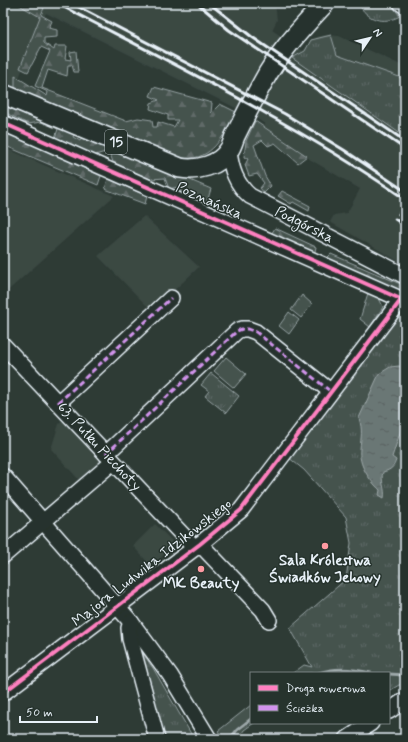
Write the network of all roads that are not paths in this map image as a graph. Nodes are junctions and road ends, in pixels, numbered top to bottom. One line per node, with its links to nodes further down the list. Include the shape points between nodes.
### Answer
1 (307, 3): 5 (main road, 15)
2 (325, 3): 5 (main road, 15)
3 (401, 3): 4 (street)
4 (405, 6)
5 (293, 37): 8 (main road, 15, via 264,80)
6 (3, 94): 8 (main road, Poznańska / 15, via 180,168 204,167)
7 (3, 123): 11 (street, Poznańska)
8 (229, 151): 9 (street, Podgórska, via 235,178 250,196)
9 (405, 276)
10 (171, 298): 14 (street)
11 (403, 301): 13 (street, Majora Ludwika Idzikowskiego)
12 (3, 345): 14 (street, 63. Pułku Piechoty)
13 (330, 391): 15 (street, via 256,332 242,329 237,331); 18 (street, Majora Ludwika Idzikowskiego, via 241,510)
14 (58, 403): 15 (street, 63. Pułku Piechoty)
15 (110, 458): 17 (street); 18 (street, 63. Pułku Piechoty)
16 (3, 476): 17 (street)
17 (43, 521): 19 (street); 20 (street)
18 (198, 546): 20 (street, Majora Ludwika Idzikowskiego); 21 (street, 63. Pułku Piechoty, via 263,610)
19 (3, 556)
20 (118, 606): 22 (street); 23 (street, Majora Ludwika Idzikowskiego)
21 (269, 620)
22 (131, 622): 27 (street, via 130,638); 28 (street, via 170,675)
23 (3, 693)
24 (405, 700): 25 (street)
25 (390, 710)
26 (370, 724): 29 (street)
27 (157, 739)
28 (209, 739)
29 (347, 739)

